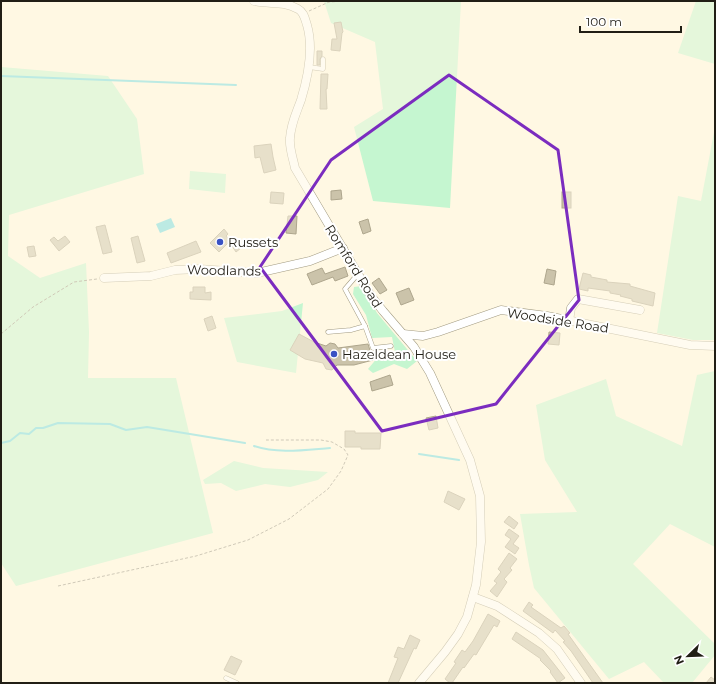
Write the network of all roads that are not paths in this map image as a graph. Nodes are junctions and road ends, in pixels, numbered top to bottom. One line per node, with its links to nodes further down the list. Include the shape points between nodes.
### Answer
1 (254, 1): 2 (street)
2 (280, 1): 4 (street)
3 (300, 1): 4 (street, Romford Road)
4 (302, 12): 6 (street, Romford Road, via 309,34)
5 (323, 59): 6 (lane, via 323,69)
6 (309, 67): 7 (street, Romford Road, via 306,85 292,120 291,153 295,168)
7 (342, 248): 8 (street, Romford Road); 9 (street, Woodlands, via 310,261 257,273 199,269 175,270 151,276)
8 (358, 273): 12 (lane, via 345,289); 14 (street, Romford Road, via 379,306)
9 (104, 278)
10 (640, 310): 11 (street, via 578,299 571,308)
11 (569, 320): 14 (street, Woodside Road, via 501,310 423,336); 16 (street, Woodside Road, via 690,345)
12 (365, 326): 13 (lane); 15 (lane, via 373,348)
13 (328, 332)
14 (403, 334): 17 (street, Romford Road, via 430,373 470,460 480,496 481,542)
15 (391, 346)
16 (715, 346)
17 (473, 597): 20 (street, Romford Road, via 458,634); 21 (street, via 497,606 539,633 557,649)
18 (226, 678): 19 (lane)
19 (237, 683)
20 (419, 683)
21 (581, 683)

